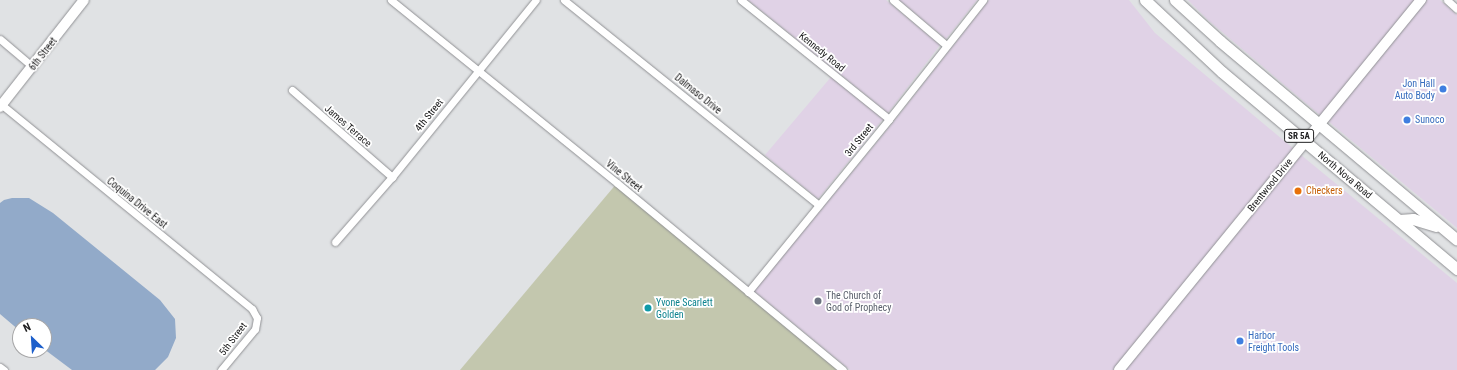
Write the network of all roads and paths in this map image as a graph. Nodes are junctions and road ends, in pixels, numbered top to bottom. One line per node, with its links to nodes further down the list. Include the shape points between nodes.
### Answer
1 (84, 0): 15 (street, 6th Street)
2 (391, 0): 16 (street, Vine Street)
3 (536, 0): 16 (street, 4th Street)
4 (564, 0): 23 (street, Dalmaso Drive)
5 (741, 0): 19 (street, Kennedy Road)
6 (893, 0): 14 (street)
7 (983, 0): 14 (street, 3rd Street)
8 (1145, 0): 21 (main road, North Nova Road / SR 5A, via 1222,72)
9 (1175, 0): 20 (main road, SR 5A)
10 (1421, 0): 20 (street, Brentwood Drive)
11 (1447, 0): 12 (street)
12 (1457, 9)
13 (0, 39): 15 (street)
14 (946, 45): 19 (street, 3rd Street)
15 (33, 67): 18 (street, 6th Street)
16 (478, 71): 22 (street, 4th Street); 29 (street, Vine Street)
17 (292, 90): 22 (street, James Terrace)
18 (1, 106): 30 (street, Coquina Drive East, via 252,309)
19 (889, 119): 23 (street, 3rd Street)
20 (1319, 125): 21 (street, Brentwood Drive); 25 (main road, SR 5A)
21 (1306, 142): 24 (main road, North Nova Road / SR 5A); 35 (street, Brentwood Drive)
22 (392, 177): 27 (street, 4th Street)
23 (819, 205): 29 (street, 3rd Street)
24 (1399, 220): 25 (main road, via 1413,219); 28 (main road, North Nova Road / SR 5A)
25 (1442, 228): 26 (main road, SR 5A)
26 (1457, 240)
27 (335, 242)
28 (1457, 268)
29 (748, 292): 34 (street, Vine Street)
30 (257, 318): 33 (street, 5th Street, via 255,329)
31 (0, 367): 32 (street)
32 (4, 370)
33 (222, 370)
34 (843, 370)
35 (1119, 370)

